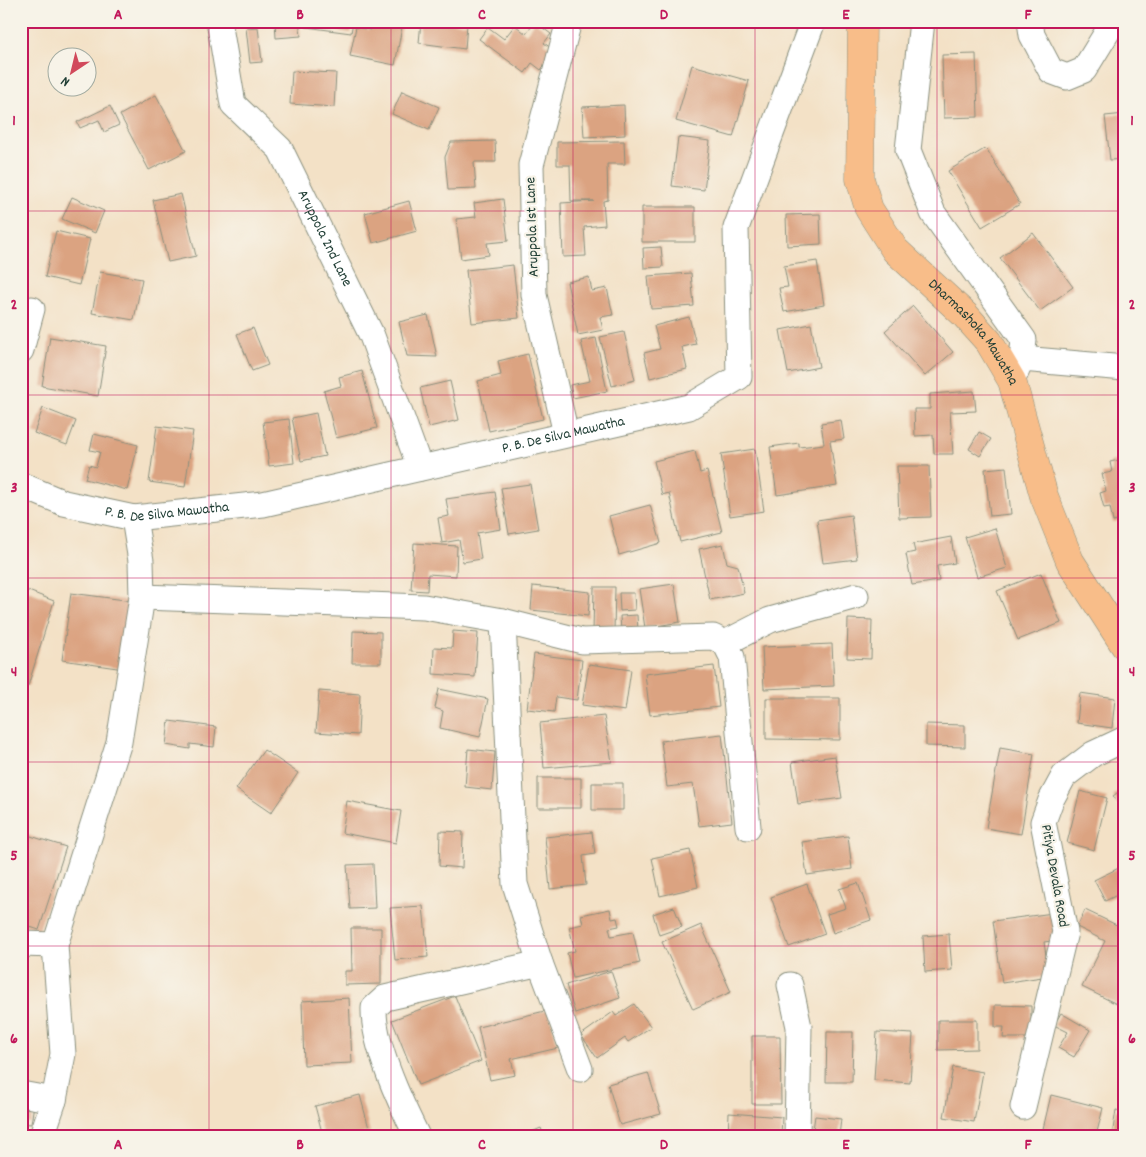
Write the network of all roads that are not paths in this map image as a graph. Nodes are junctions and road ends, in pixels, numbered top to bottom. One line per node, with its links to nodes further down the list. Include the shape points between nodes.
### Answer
1 (219, 21): 13 (street, Aruppola 2nd Lane, via 233,104 280,149 372,336)
2 (569, 21): 12 (street, Aruppola 1st Lane, via 531,165 534,295)
3 (813, 21): 12 (street, P. B. De Silva Mawatha, via 736,228 739,377 689,407)
4 (862, 21): 11 (main road, Dharmashoka Mawatha, via 860,179 869,209 895,250 965,315)
5 (922, 21): 11 (street, via 908,150 933,213 1024,340)
6 (1030, 21): 7 (street, via 1032,35 1050,71 1067,77 1084,70)
7 (1114, 21)
8 (32, 309): 9 (street)
9 (21, 350)
10 (1125, 368): 11 (street)
11 (1017, 370): 20 (main road, Dharmashoka Mawatha, via 1044,496 1070,561)
12 (566, 434): 13 (street, P. B. De Silva Mawatha)
13 (420, 468): 15 (street, P. B. De Silva Mawatha, via 263,504)
14 (21, 485): 15 (street, P. B. De Silva Mawatha, via 64,503)
15 (134, 518): 17 (street)
16 (856, 596): 19 (street, via 770,620)
17 (142, 597): 18 (street, via 424,606); 24 (street, via 119,742)
18 (503, 621): 19 (street, via 582,641 713,637); 25 (street, via 515,884)
19 (725, 643): 22 (street, via 732,657)
20 (1125, 646)
21 (1125, 739): 30 (street, Pitiya Devala Road, via 1093,754 1064,776 1043,822 1065,932)
22 (748, 827)
23 (21, 944): 24 (street)
24 (55, 945): 29 (street, via 63,1054)
25 (540, 963): 27 (street); 32 (street, via 385,998 374,1008 374,1026 402,1106)
26 (790, 985): 33 (street, via 798,1027)
27 (580, 1069)
28 (21, 1094): 29 (street)
29 (54, 1100): 31 (street)
30 (1023, 1107)
31 (42, 1136)
32 (417, 1136)
33 (797, 1136)

